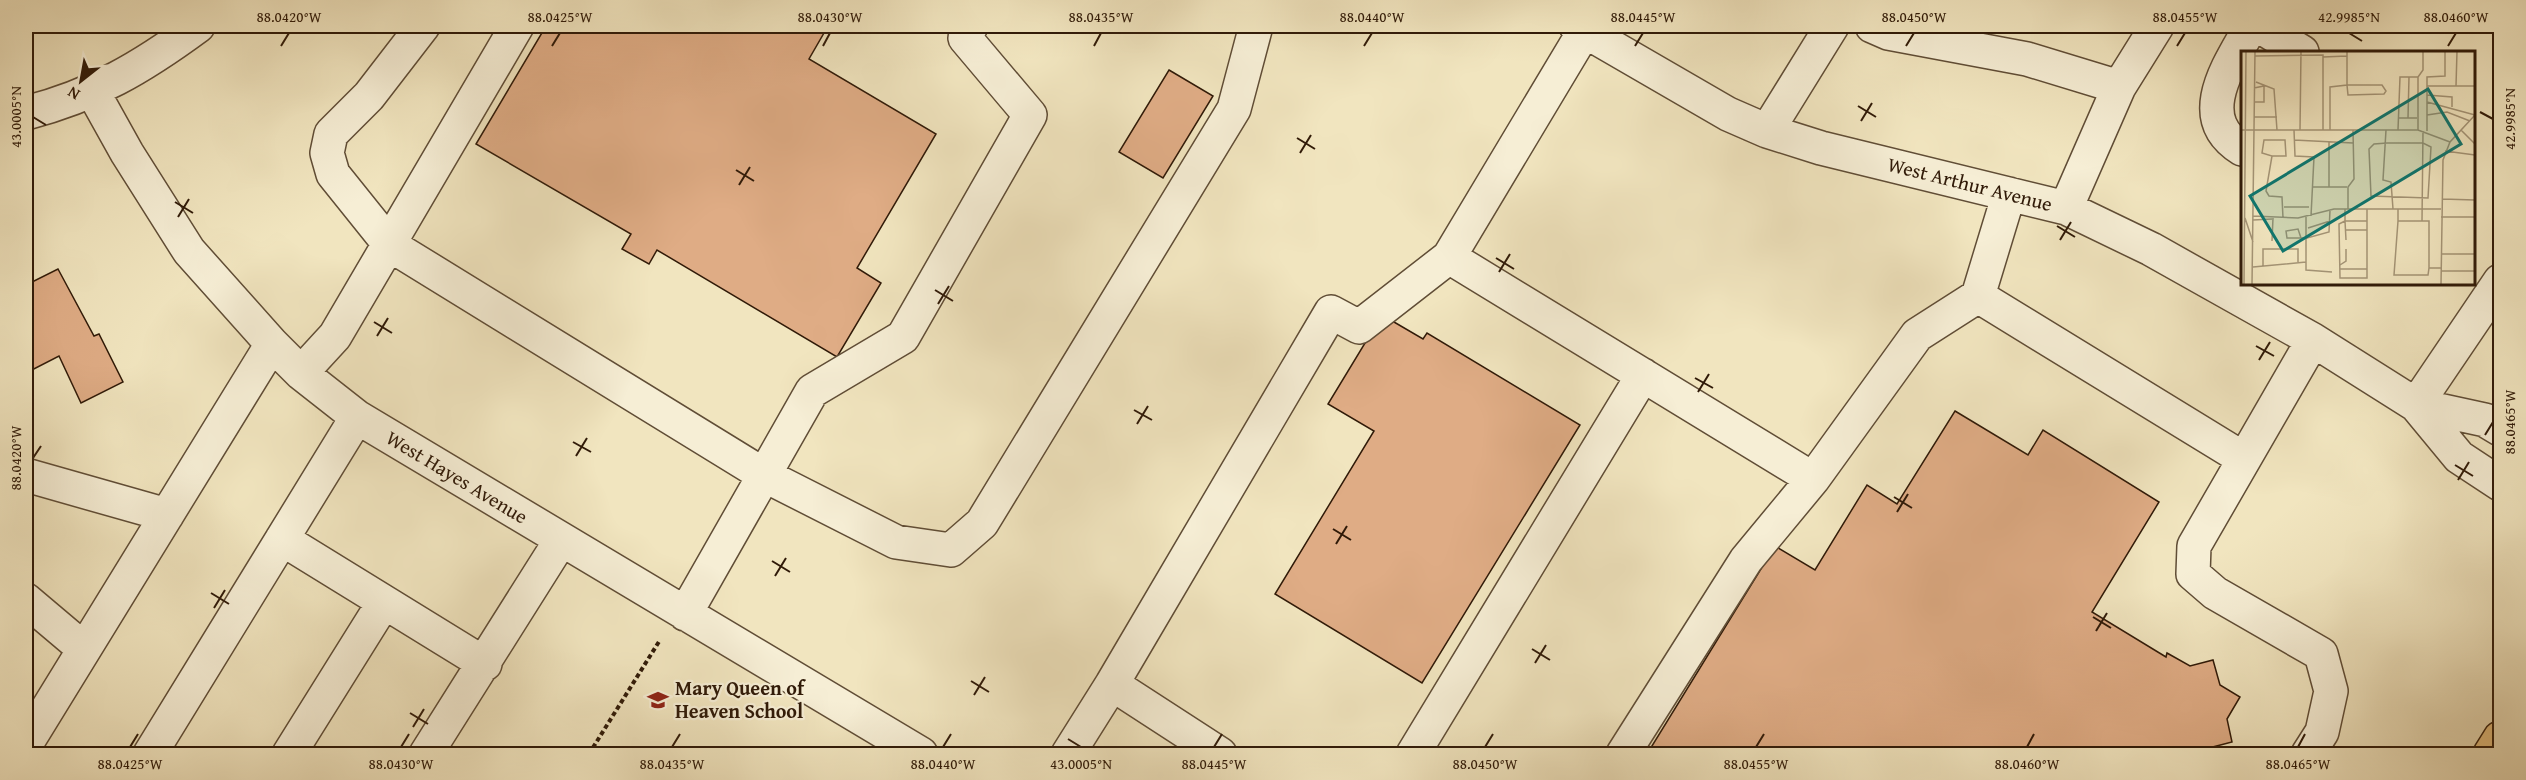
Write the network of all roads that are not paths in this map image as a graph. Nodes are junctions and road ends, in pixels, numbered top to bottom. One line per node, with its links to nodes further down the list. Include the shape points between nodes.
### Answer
1 (198, 26): 15 (street, via 158,55)
2 (423, 26): 21 (street, via 369,96 331,134 327,153 333,174)
3 (517, 26): 21 (street)
4 (971, 26): 34 (street, via 965,38 1030,115 903,337 812,392)
5 (1256, 26): 34 (street, via 1234,109 982,523 951,550 896,542)
6 (1832, 26): 17 (street)
7 (1872, 26): 14 (street, via 1888,33 2027,59)
8 (2157, 26): 14 (street)
9 (2251, 26): 18 (street, via 2219,83 2217,114 2228,140)
10 (2259, 26): 13 (street)
11 (1580, 28): 12 (street, West Arthur Avenue); 22 (street)
12 (1620, 37): 17 (street, West Arthur Avenue, via 1728,114)
13 (2300, 51)
14 (2119, 87): 20 (street)
15 (93, 92): 16 (street); 26 (street, West Hayes Avenue, via 189,251)
16 (26, 113)
17 (1767, 131): 19 (street, West Arthur Avenue)
18 (2241, 148)
19 (2010, 194): 20 (street, West Arthur Avenue); 24 (street)
20 (2066, 208): 25 (street, West Arthur Avenue, via 2151,249)
21 (390, 245): 27 (street, via 335,336); 34 (street)
22 (1449, 257): 28 (street); 45 (street, via 1359,327 1331,312)
23 (2500, 280): 29 (street)
24 (1978, 296): 32 (street); 35 (street, via 1917,335)
25 (2313, 340): 29 (street, West Arthur Avenue); 32 (street)
26 (272, 344): 27 (street, West Hayes Avenue); 37 (street)
27 (302, 373): 30 (street, West Hayes Avenue)
28 (1643, 375): 35 (street); 54 (street)
29 (2416, 405): 31 (street, West Arthur Avenue, via 2485,420); 36 (street, West Arthur Avenue, via 2459,457)
30 (357, 417): 38 (street); 39 (street, West Hayes Avenue)
31 (2500, 429)
32 (2244, 459): 56 (street, via 2193,546 2193,574 2215,593 2321,654 2331,691 2322,732)
33 (26, 475): 37 (street)
34 (764, 475): 42 (street)
35 (1813, 479): 55 (street, via 1746,560)
36 (2500, 484)
37 (167, 515): 43 (street)
38 (282, 539): 41 (street); 48 (street)
39 (561, 540): 42 (street, West Hayes Avenue); 44 (street)
40 (26, 600): 43 (street)
41 (384, 602): 44 (street); 49 (street)
42 (685, 614): 51 (street, West Hayes Avenue)
43 (84, 649): 46 (street)
44 (485, 664): 50 (street)
45 (1112, 684): 52 (street); 53 (street)
46 (30, 726)
47 (2500, 738): 57 (main road)
48 (150, 754)
49 (289, 754)
50 (426, 754)
51 (921, 754)
52 (1068, 754)
53 (1220, 754)
54 (1413, 754)
55 (1623, 754)
56 (2308, 754)
57 (2490, 754)

